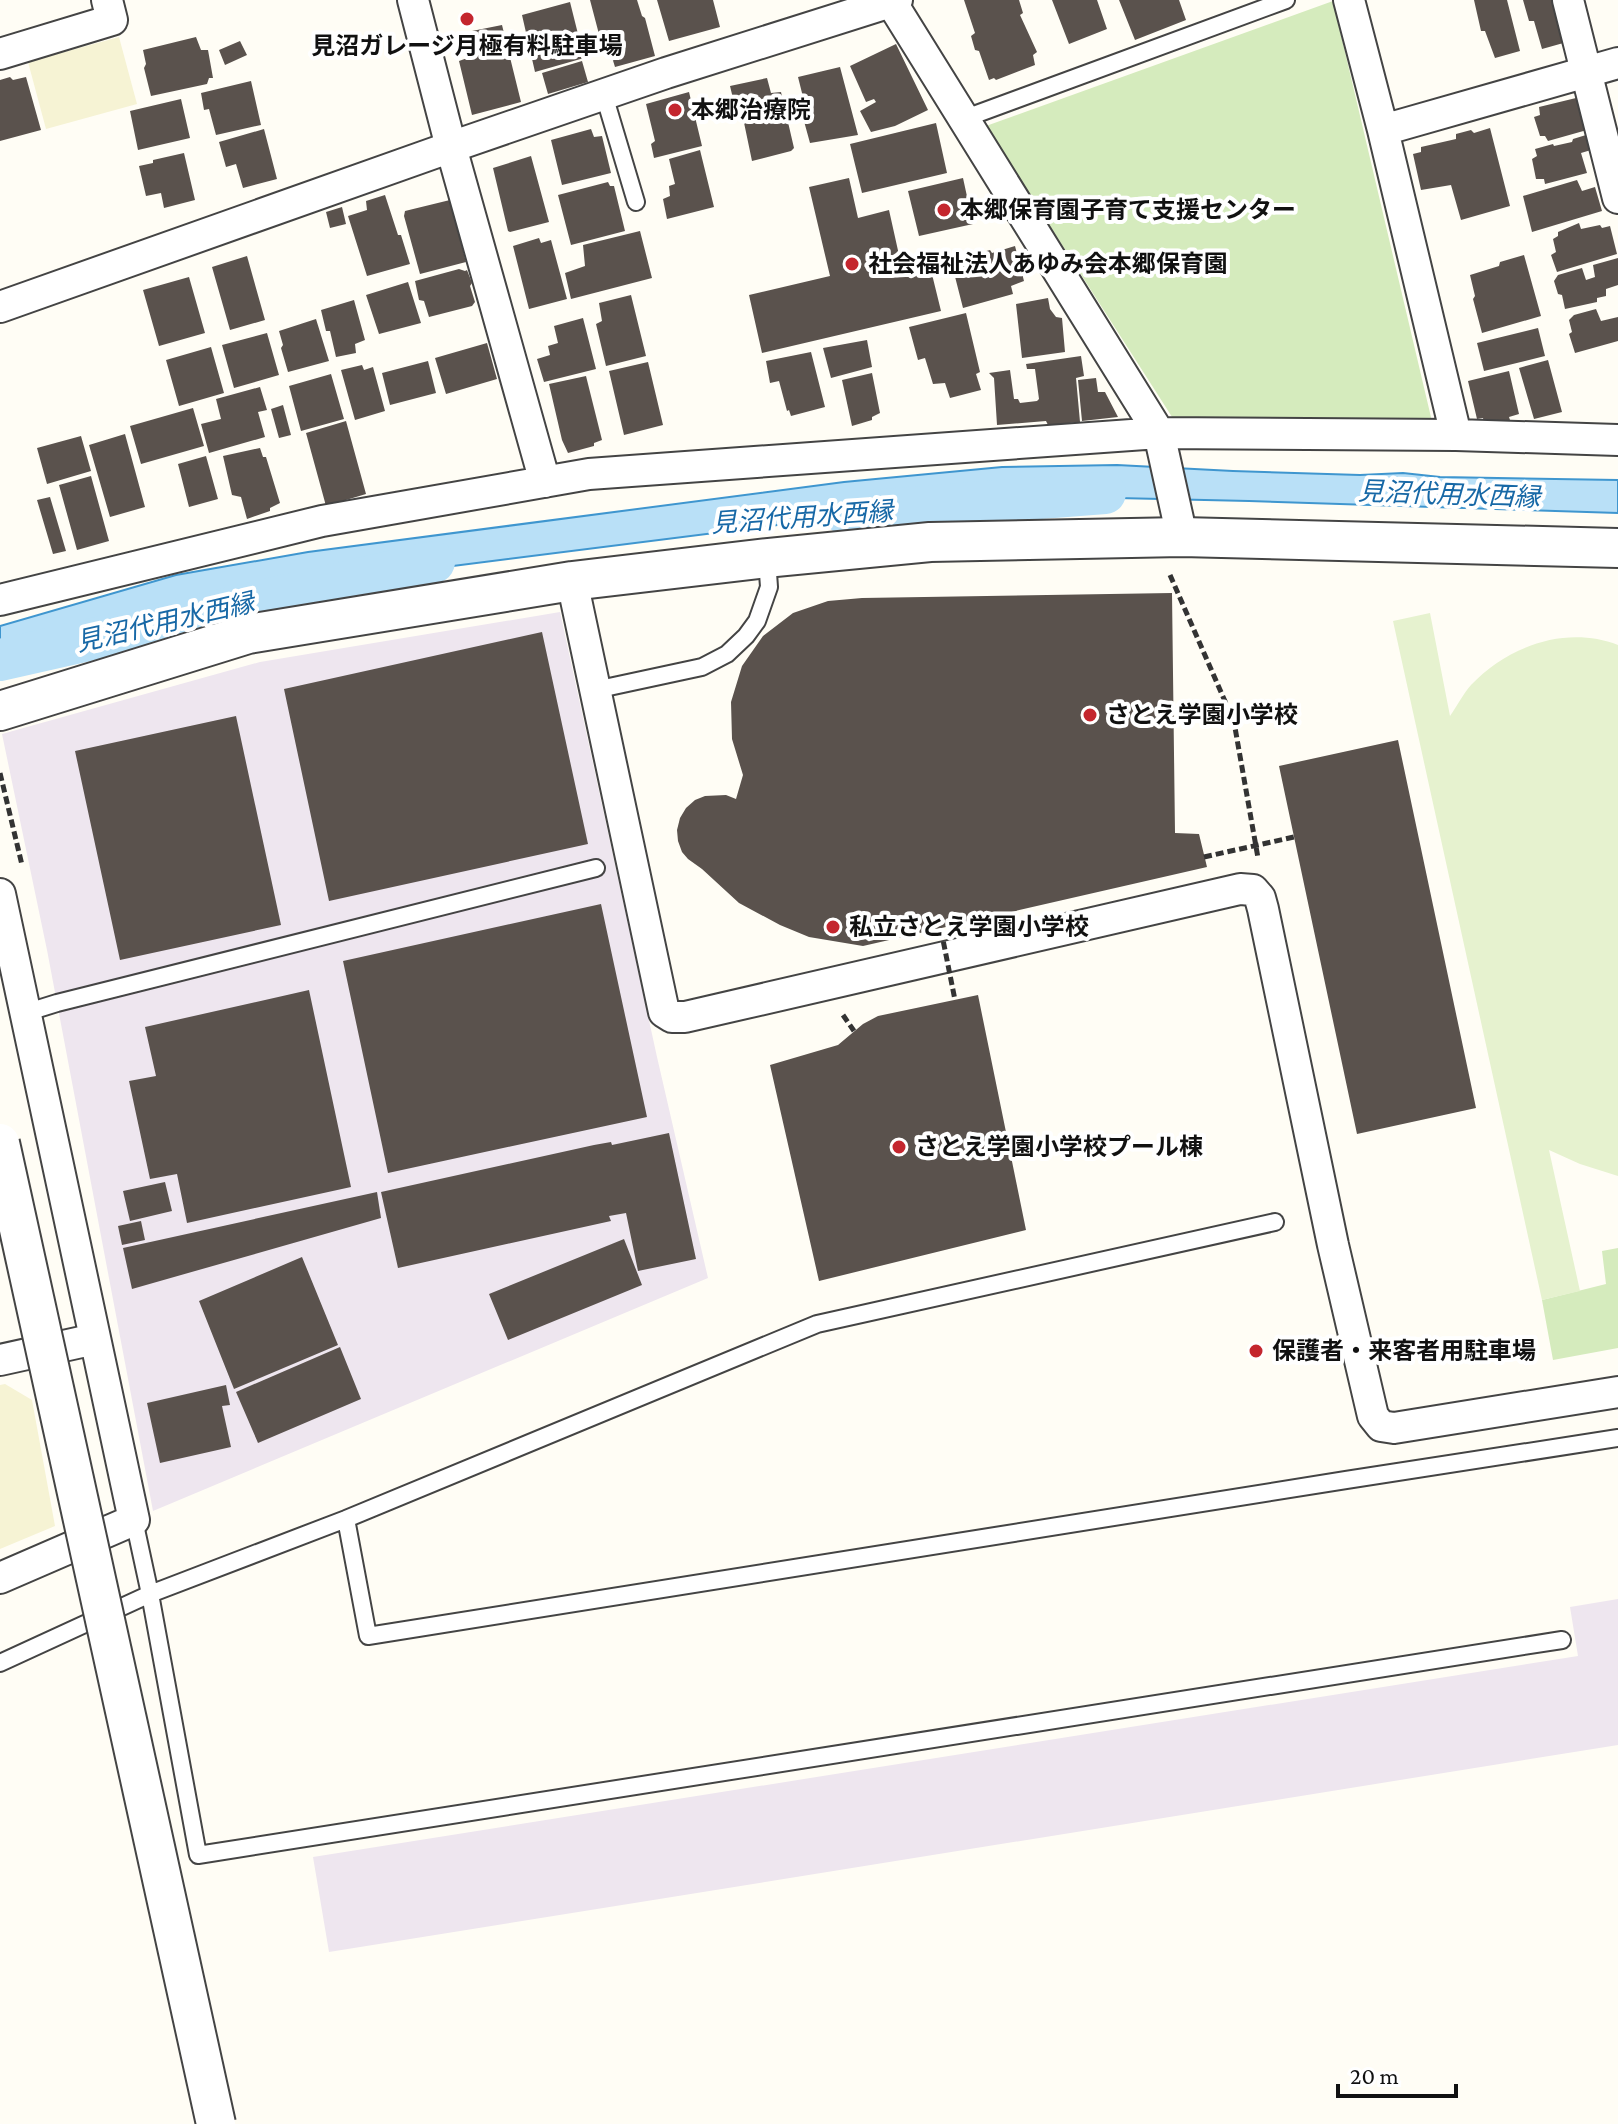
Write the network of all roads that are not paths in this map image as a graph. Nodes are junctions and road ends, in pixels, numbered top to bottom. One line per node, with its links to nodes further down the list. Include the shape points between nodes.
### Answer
1 (107, 0): 7 (street, via 112,20)
2 (413, 0): 13 (street)
3 (1286, 0): 11 (lane)
4 (1349, 0): 12 (street)
5 (1568, 0): 9 (street)
6 (893, 1): 10 (street); 11 (street)
7 (0, 54)
8 (1618, 63): 9 (street)
9 (1587, 71): 12 (street); 14 (street)
10 (604, 95): 13 (street); 15 (lane)
11 (963, 119): 19 (street)
12 (1383, 130): 17 (street)
13 (451, 147): 16 (street); 20 (street)
14 (1618, 198)
15 (636, 202)
16 (0, 307)
17 (1456, 435): 18 (street); 19 (street)
18 (1618, 440)
19 (1162, 447): 20 (street, via 589,474); 21 (street)
20 (545, 482): 25 (street, via 322,521)
21 (1175, 539): 22 (street); 23 (street, via 930,542)
22 (1618, 548)
23 (767, 558): 24 (street); 26 (lane, via 769,587 757,621 727,654 702,667)
24 (572, 581): 26 (street); 27 (street, via 248,634)
25 (0, 600)
26 (595, 690): 35 (street, via 664,1012 685,1017 1253,890 1263,909 1373,1416 1381,1426 1394,1428)
27 (0, 711)
28 (596, 868): 30 (lane)
29 (0, 894): 30 (street)
30 (25, 1013): 33 (street)
31 (0, 1143): 43 (street, bridge)
32 (1275, 1222): 37 (lane, via 817,1324)
33 (95, 1339): 34 (street); 38 (street)
34 (0, 1360)
35 (1618, 1392)
36 (1618, 1438): 37 (lane, via 368,1636)
37 (346, 1519): 40 (lane)
38 (134, 1520): 39 (street); 40 (lane)
39 (0, 1578)
40 (150, 1594): 41 (lane, via 198,1855); 42 (lane)
41 (1562, 1640)
42 (0, 1663)
43 (216, 2124)

